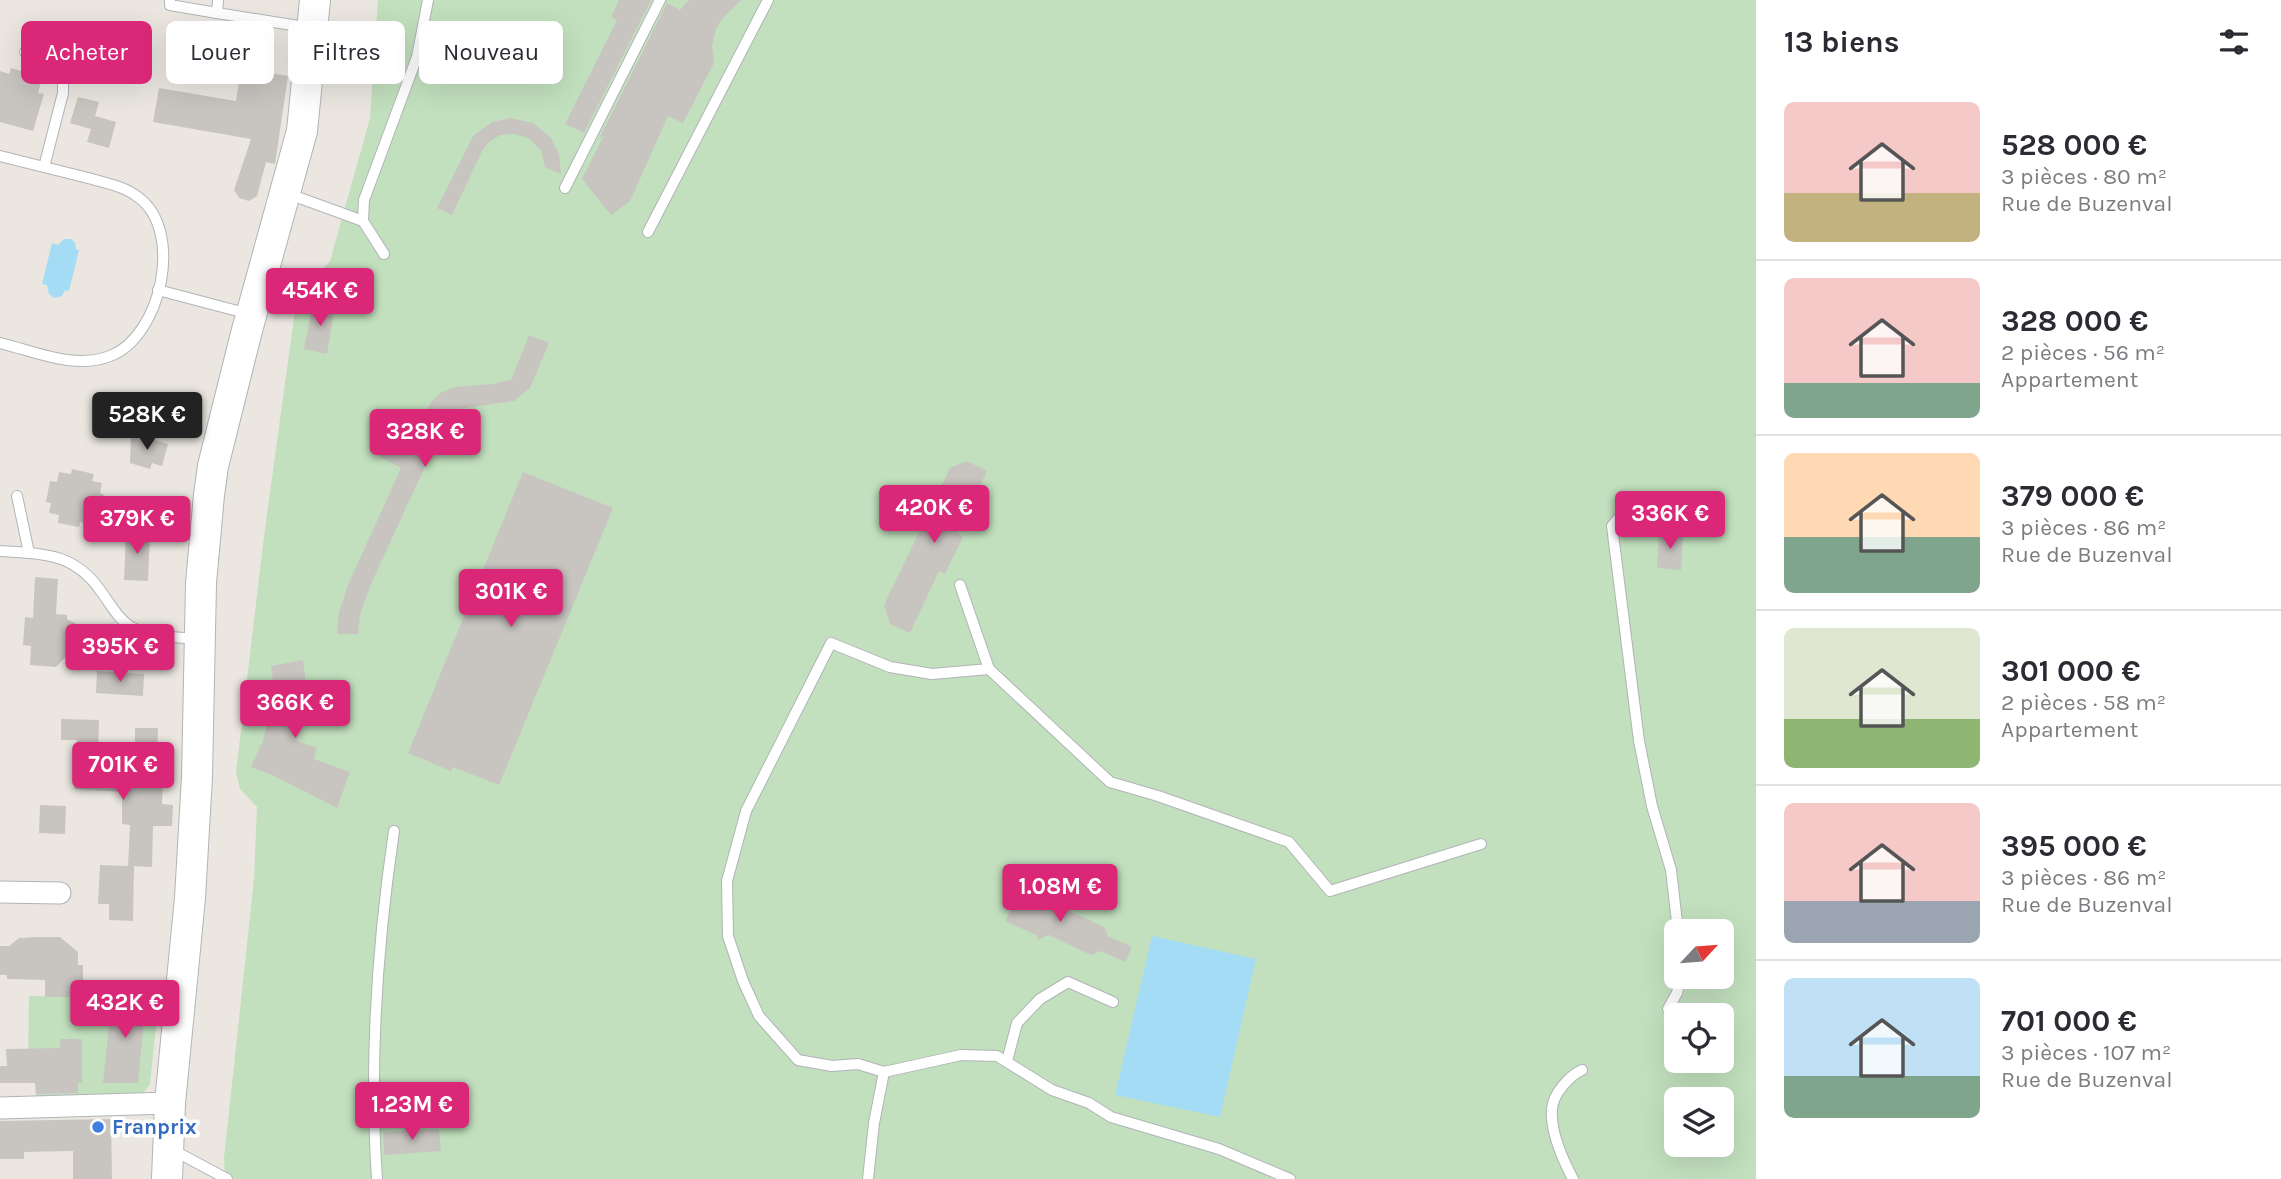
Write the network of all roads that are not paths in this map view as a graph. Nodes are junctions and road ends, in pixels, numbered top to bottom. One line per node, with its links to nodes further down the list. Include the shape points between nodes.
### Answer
1 (170, 0): 6 (lane, via 170,5)
2 (218, 0): 6 (lane)
3 (428, 0): 13 (lane, via 417,57 364,200)
4 (660, 0): 11 (lane)
5 (768, 0): 14 (lane)
6 (217, 13): 7 (lane)
7 (314, 14): 12 (main road, via 302,131)
8 (63, 84): 10 (lane)
9 (0, 156): 10 (lane)
10 (44, 167): 16 (lane, via 120,186 153,212 164,254)
11 (565, 188)
12 (285, 193): 13 (lane); 17 (main road)
13 (363, 221): 15 (lane)
14 (648, 232)
15 (384, 254)
16 (158, 290): 17 (lane); 18 (lane, via 135,340 108,357 70,360)
17 (251, 314): 24 (main road, via 213,466)
18 (0, 342)
19 (17, 496): 22 (lane)
20 (1644, 508): 30 (lane, via 1622,514 1612,526 1639,741 1671,870)
21 (0, 551): 22 (lane)
22 (29, 553): 24 (lane, via 71,562 91,577 128,625 146,634)
23 (960, 585): 25 (lane)
24 (199, 639): 35 (main road, via 190,898)
25 (989, 669): 27 (lane, via 1110,782 1289,842 1330,891); 34 (lane, via 932,674 890,667 831,643 746,811 727,880 728,936 759,1016 798,1060 832,1066 858,1064)
26 (394, 831): 40 (lane, via 382,910 374,1045)
27 (1481, 844)
28 (0, 892): 29 (street)
29 (60, 894)
30 (1677, 919)
31 (1113, 1002): 32 (lane, via 1068,982 1040,999 1017,1023)
32 (1007, 1061): 34 (lane, via 997,1056 961,1055); 42 (lane, via 1052,1090 1089,1103 1111,1117 1219,1149)
33 (1582, 1070): 43 (lane, via 1565,1083 1552,1107 1556,1135)
34 (884, 1072): 41 (lane)
35 (170, 1103): 36 (street); 37 (main road)
36 (0, 1108)
37 (167, 1147): 38 (main road); 39 (lane)
38 (167, 1179)
39 (227, 1179)
40 (377, 1179)
41 (868, 1179)
42 (1290, 1179)
43 (1573, 1179)

